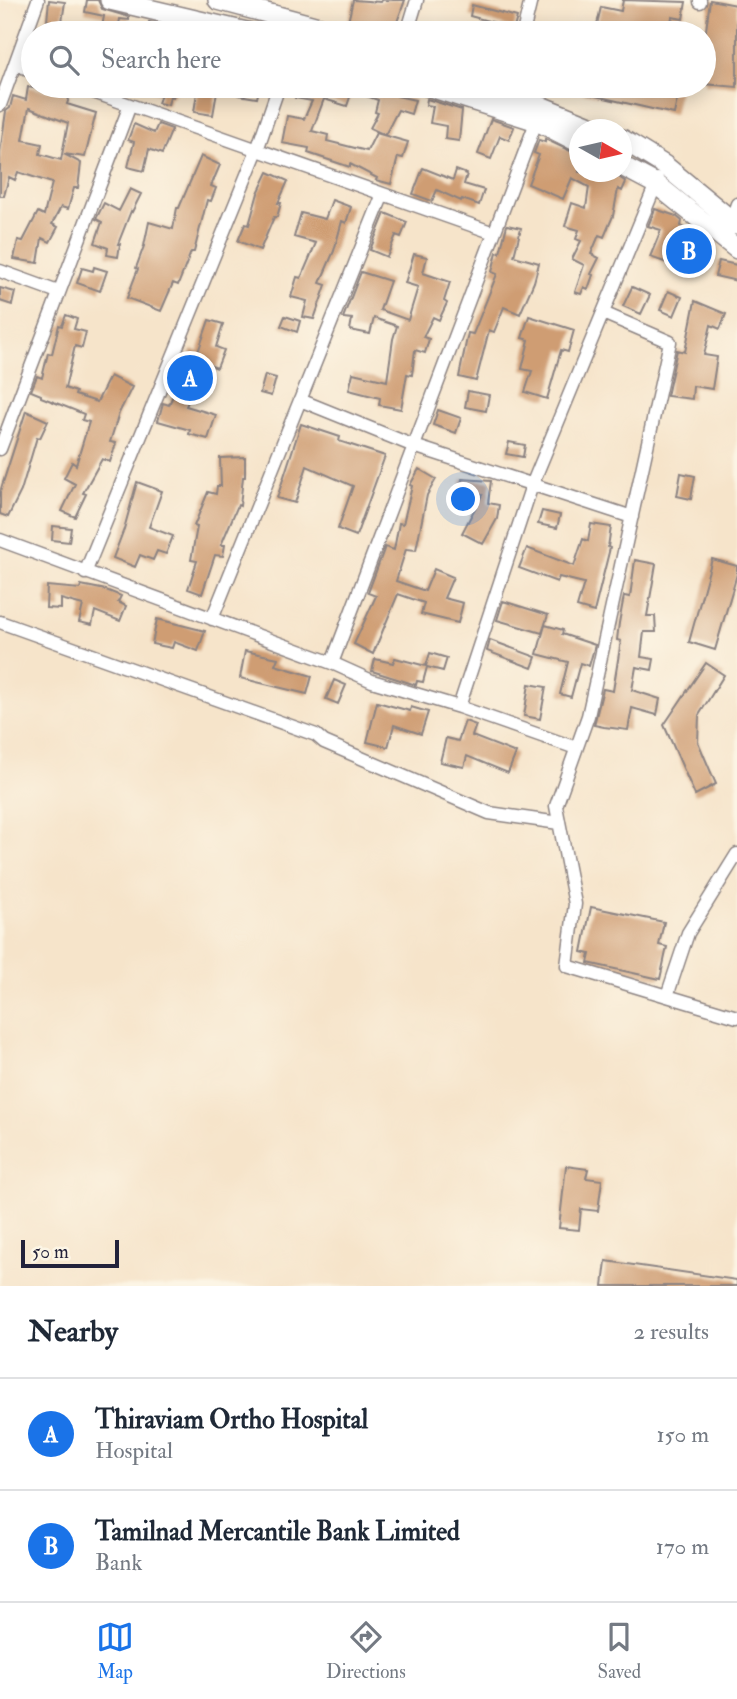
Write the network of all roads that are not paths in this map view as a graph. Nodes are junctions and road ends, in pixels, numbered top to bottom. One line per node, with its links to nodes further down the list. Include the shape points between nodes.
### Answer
1 (38, 0): 7 (street)
2 (110, 0): 6 (main road)
3 (218, 0): 9 (main road)
4 (416, 0): 10 (street)
5 (531, 0): 11 (street)
6 (151, 5): 8 (main road)
7 (30, 21)
8 (208, 21)
9 (280, 21)
10 (410, 21)
11 (526, 21)
12 (21, 47): 13 (street)
13 (15, 64): 14 (street); 19 (street)
14 (21, 66)
15 (110, 98): 20 (street)
16 (275, 98): 25 (street)
17 (477, 98): 21 (main road)
18 (520, 98): 21 (main road)
19 (0, 105)
20 (130, 105): 25 (street); 34 (street)
21 (539, 113): 22 (main road); 23 (main road); 31 (street)
22 (569, 121)
23 (569, 136)
24 (632, 146): 26 (main road)
25 (257, 150): 29 (street); 42 (street)
26 (664, 165): 28 (street); 30 (main road)
27 (632, 172): 28 (main road)
28 (656, 184): 32 (main road); 35 (street)
29 (383, 194): 31 (street); 36 (street)
30 (735, 217)
31 (494, 233): 37 (street)
32 (737, 249)
33 (0, 271): 34 (street)
34 (58, 292): 38 (street)
35 (603, 313): 39 (street); 40 (street, via 670,342)
36 (300, 400): 37 (street); 43 (street)
37 (414, 446): 39 (street); 45 (street)
38 (0, 449)
39 (532, 485): 40 (street); 46 (street)
40 (632, 517): 47 (street, via 588,716)
41 (0, 540): 42 (street)
42 (85, 573): 43 (street)
43 (212, 619): 45 (street)
44 (0, 622): 48 (street, via 316,735 489,813)
45 (332, 663): 46 (street, via 372,681)
46 (459, 707): 47 (street)
47 (576, 748): 48 (street, via 556,806)
48 (559, 823): 50 (street, via 575,904 567,966)
49 (737, 854): 50 (street, via 688,933)
50 (667, 996): 51 (street)
51 (737, 1017)

